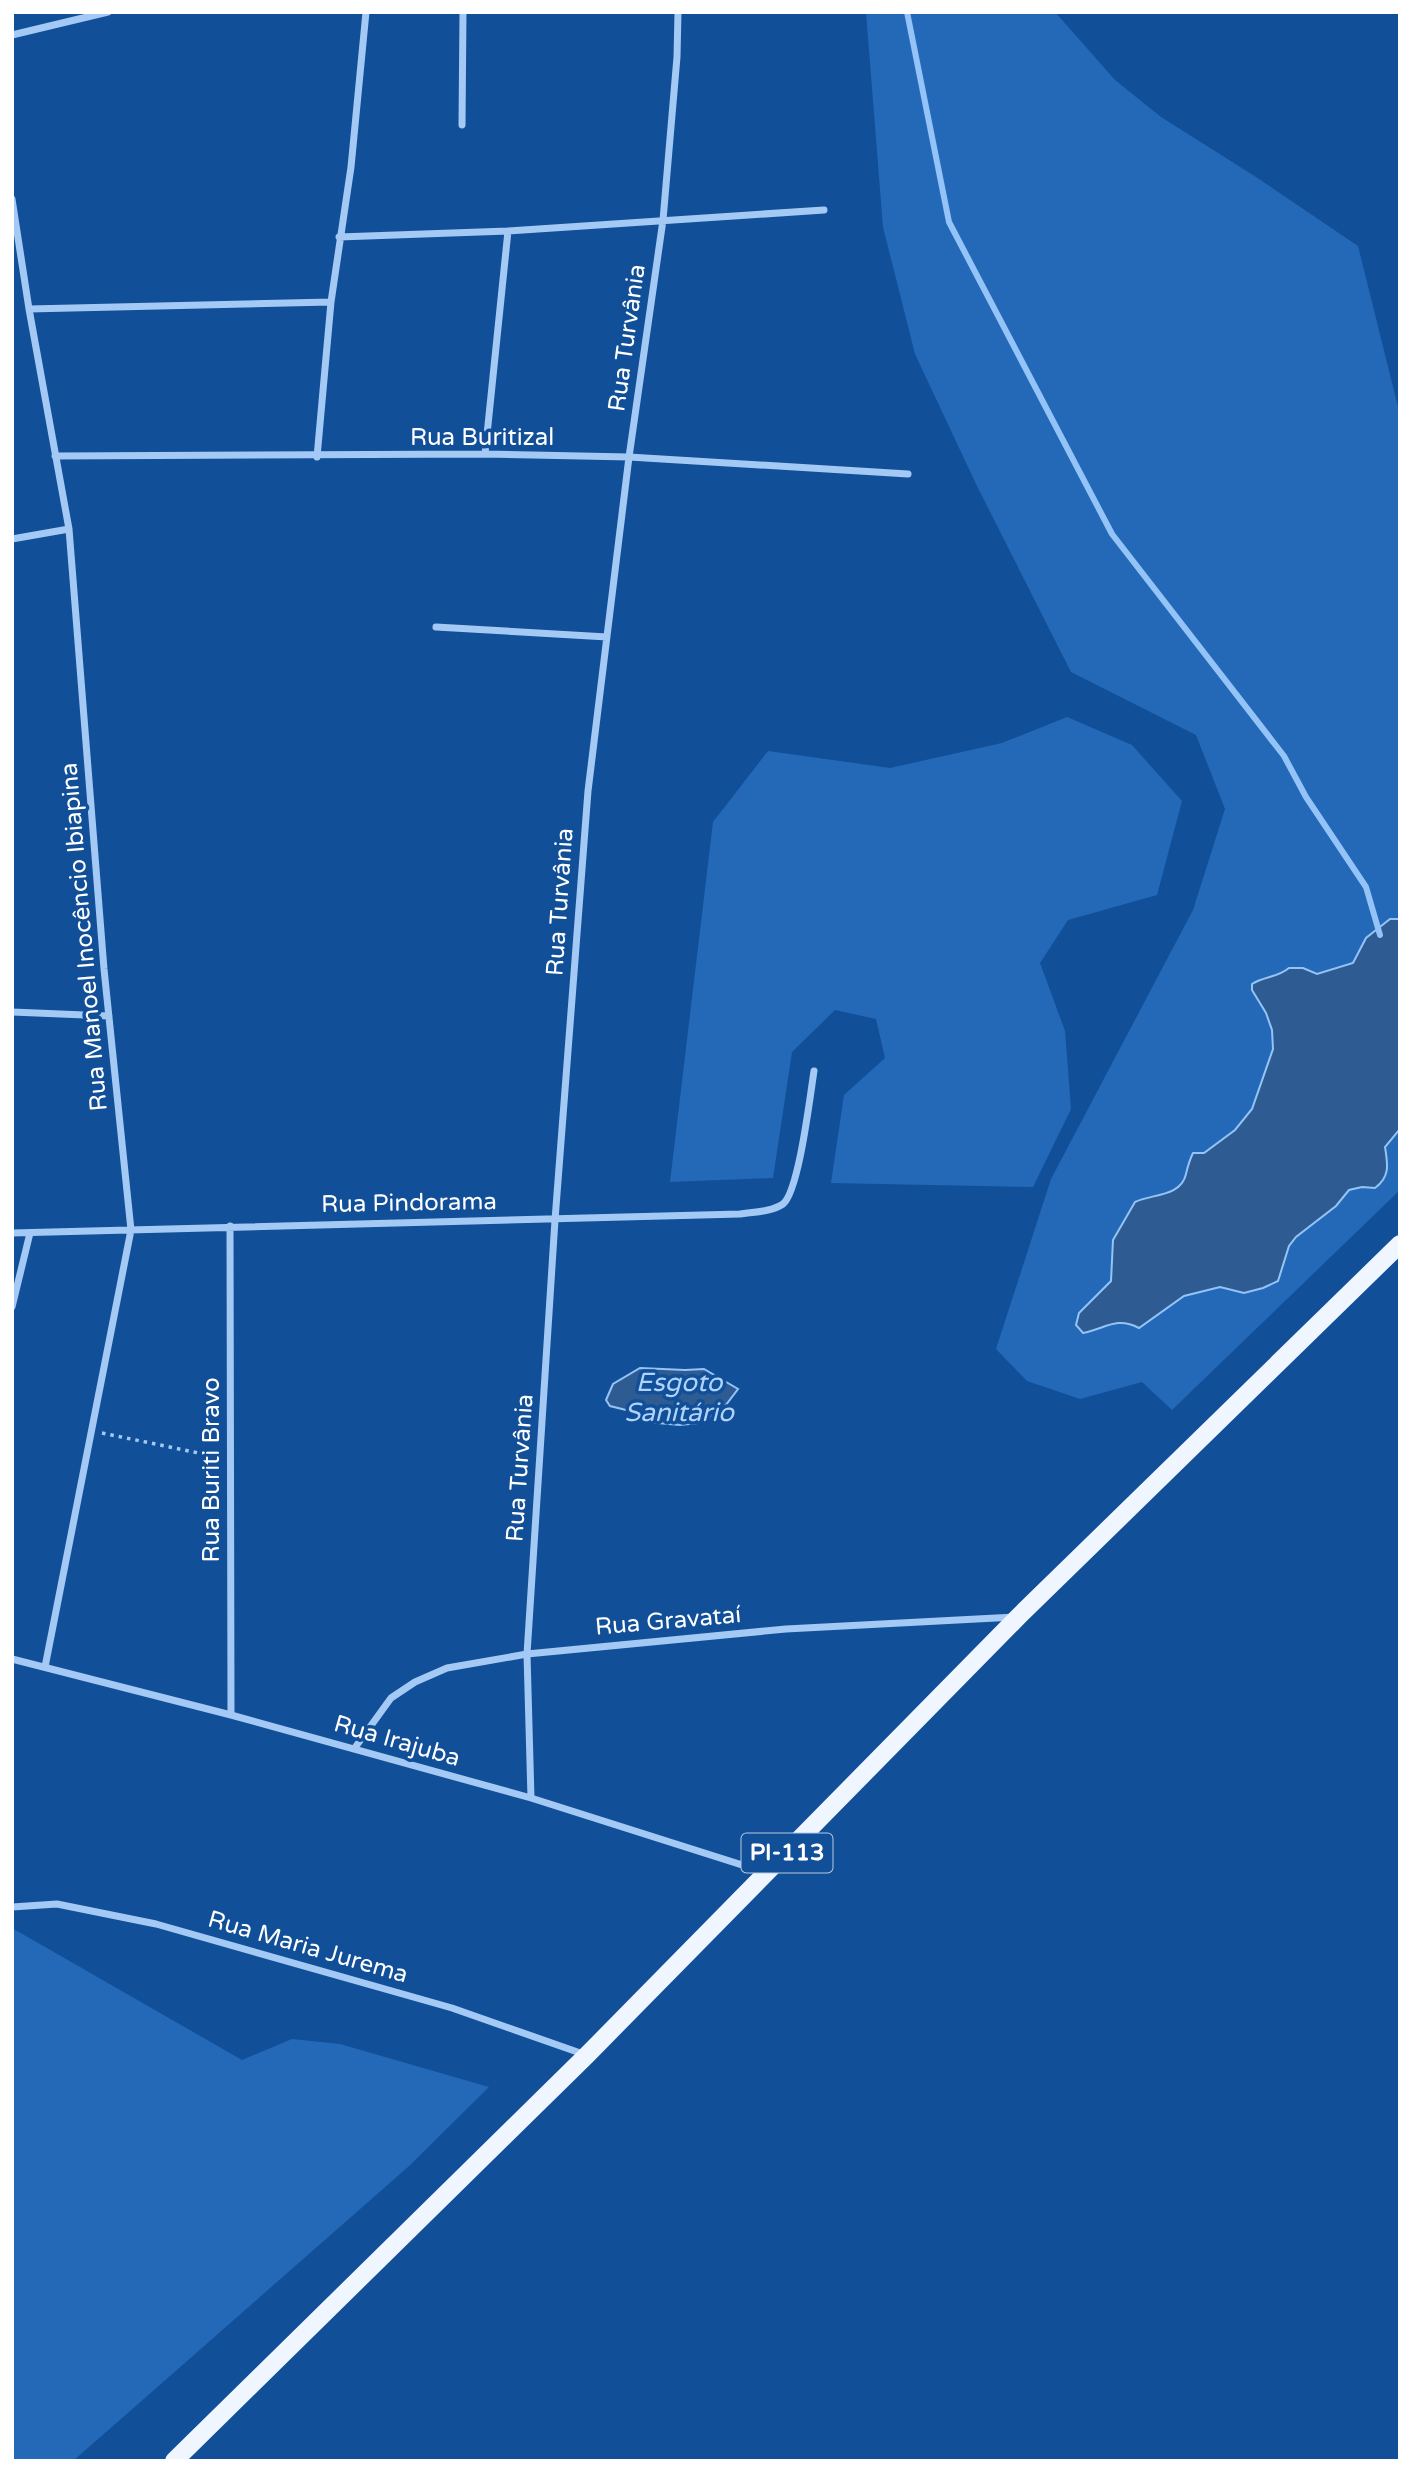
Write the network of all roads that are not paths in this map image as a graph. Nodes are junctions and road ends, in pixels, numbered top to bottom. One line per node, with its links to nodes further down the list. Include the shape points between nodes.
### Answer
1 (108, 12): 5 (street)
2 (366, 12): 11 (street, via 351,167)
3 (463, 12): 6 (street)
4 (678, 12): 9 (street, Rua Turvânia)
5 (12, 36)
6 (462, 125)
7 (12, 199): 13 (street, Rua Manoel Inocêncio Ibiapina)
8 (824, 210): 9 (street)
9 (663, 220): 10 (street); 17 (street, Rua Turvânia)
10 (508, 231): 11 (street); 14 (street)
11 (339, 237): 12 (street)
12 (331, 302): 13 (street); 16 (street)
13 (29, 309): 15 (street, Rua Manoel Inocêncio Ibiapina)
14 (485, 454): 16 (street, Rua Buritizal); 17 (street, Rua Buritizal)
15 (55, 456): 16 (street, Rua Buritizal); 19 (street, Rua Manoel Inocêncio Ibiapina)
16 (317, 457)
17 (628, 457): 18 (street, Rua Buritizal); 22 (street, Rua Turvânia)
18 (908, 474)
19 (69, 529): 20 (street); 24 (street, Rua Manoel Inocêncio Ibiapina)
20 (12, 539)
21 (436, 627): 22 (street)
22 (607, 637): 26 (street, Rua Turvânia, via 588,791)
23 (12, 1012): 24 (street)
24 (109, 1016): 28 (street, Rua Manoel Inocêncio Ibiapina)
25 (814, 1072): 26 (street, Rua Pindorama, via 794,1184 783,1204 740,1214)
26 (555, 1220): 27 (street, Rua Pindorama); 34 (street, Rua Turvânia)
27 (230, 1226): 28 (street, Rua Pindorama); 37 (street, Rua Buriti Bravo)
28 (131, 1230): 30 (street, Rua Pindorama); 36 (street, Rua Manoel Inocêncio Ibiapina)
29 (12, 1233): 30 (street, Rua Pindorama)
30 (30, 1233): 32 (street)
31 (1400, 1244): 33 (main road, PI-113)
32 (12, 1307)
33 (1019, 1616): 34 (street, Rua Gravataí, via 786,1629); 40 (main road, PI-113)
34 (527, 1654): 38 (street, Rua Gravataí, via 447,1668 415,1682 391,1698); 39 (street, Rua Turvânia)
35 (12, 1659): 36 (street, Rua Irajuba)
36 (45, 1667): 37 (street, Rua Irajuba)
37 (231, 1715): 38 (street, Rua Irajuba)
38 (354, 1749): 39 (street, Rua Irajuba)
39 (531, 1798): 40 (street, Rua Irajuba)
40 (768, 1873): 42 (main road, PI-113)
41 (12, 1907): 42 (street, Rua Maria Jurema, via 57,1904 156,1924 452,2008)
42 (587, 2055): 43 (main road, PI-113)
43 (174, 2461)

